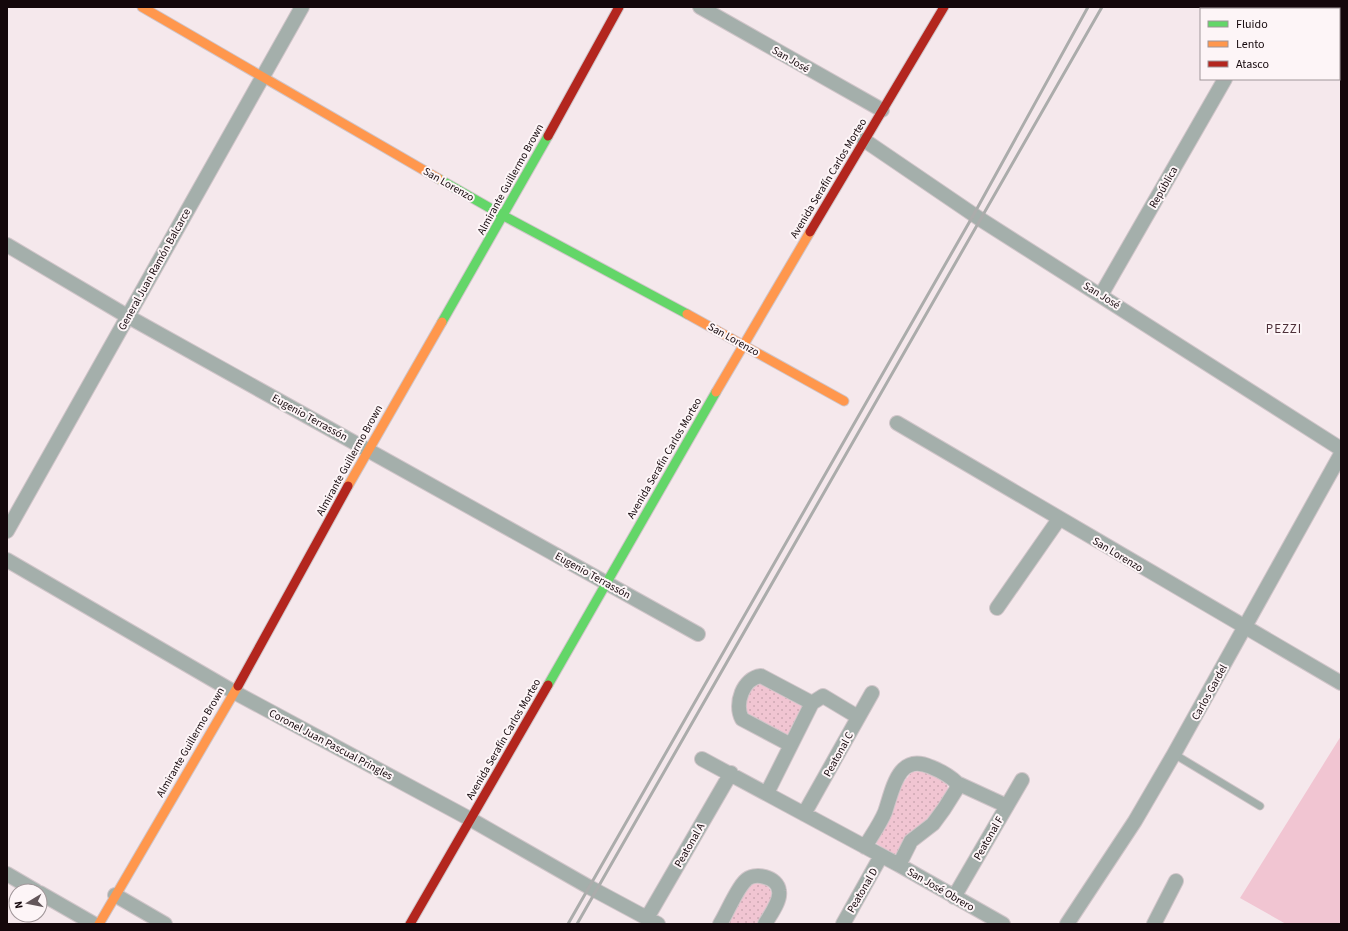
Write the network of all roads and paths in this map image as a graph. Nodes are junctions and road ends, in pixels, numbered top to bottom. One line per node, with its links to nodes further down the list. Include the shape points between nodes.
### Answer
1 (142, 7): 6 (street, San Lorenzo)
2 (302, 7): 6 (street, General Juan Ramón Balcarce)
3 (619, 7): 10 (street, Almirante Guillermo Brown)
4 (700, 7): 8 (street, San José)
5 (944, 7): 8 (street, Avenida Serafín Carlos Morteo)
6 (262, 76): 10 (street, San Lorenzo); 13 (street, General Juan Ramón Balcarce)
7 (1223, 80): 12 (street, República)
8 (882, 110): 9 (street, Avenida Serafín Carlos Morteo)
9 (864, 140): 12 (street, San José, via 980,219); 14 (street, Avenida Serafín Carlos Morteo)
10 (504, 216): 14 (street, San Lorenzo); 18 (street, Almirante Guillermo Brown)
11 (7, 245): 13 (street, Eugenio Terrassón)
12 (1101, 295): 17 (street, San José)
13 (127, 316): 18 (street, Eugenio Terrassón); 21 (street, General Juan Ramón Balcarce)
14 (744, 344): 15 (street, San Lorenzo); 23 (street, Avenida Serafín Carlos Morteo)
15 (844, 401)
16 (897, 422): 20 (street, San Lorenzo)
17 (1341, 449)
18 (368, 450): 23 (street, Eugenio Terrassón); 28 (street, Almirante Guillermo Brown)
19 (1341, 454): 25 (street, Carlos Gardel)
20 (1059, 519): 24 (street); 25 (street, San Lorenzo)
21 (7, 531)
22 (7, 560): 28 (street, Coronel Juan Pascual Pringles)
23 (607, 583): 26 (street, Eugenio Terrassón); 42 (street, Avenida Serafín Carlos Morteo)
24 (997, 608)
25 (1244, 628): 27 (street, San Lorenzo); 33 (street, Carlos Gardel)
26 (698, 634)
27 (1341, 684)
28 (234, 692): 42 (street, Coronel Juan Pascual Pringles); 49 (street, Almirante Guillermo Brown)
29 (872, 694): 31 (street, Peatonal C)
30 (812, 703): 31 (street, via 823,696); 32 (street); 32 (street, via 761,676 755,676 743,690 738,712 742,718)
31 (858, 717): 41 (street, Peatonal C)
32 (791, 745): 38 (street)
33 (1174, 754): 40 (lane); 61 (street, Carlos Gardel, via 1135,821)
34 (702, 759): 35 (street, San José Obrero)
35 (731, 773): 38 (street, San José Obrero); 52 (street, Peatonal A)
36 (1022, 780): 39 (street, Peatonal F)
37 (957, 783): 39 (street); 43 (street, via 949,775 922,763 912,763 906,767 892,788 881,819); 45 (street, San José Obrero, via 956,790 944,810 933,824 911,841)
38 (767, 793): 41 (street, San José Obrero)
39 (1007, 806): 50 (street, Peatonal F)
40 (1260, 806)
41 (804, 814): 43 (street, San José Obrero)
42 (470, 819): 52 (street, Coronel Juan Pascual Pringles); 56 (street, Avenida Serafín Carlos Morteo)
43 (865, 847): 44 (street, San José Obrero)
44 (882, 856): 45 (street, San José Obrero); 59 (street, Peatonal D)
45 (899, 865): 50 (street, San José Obrero)
46 (7, 874): 48 (street)
47 (1176, 882): 62 (street)
48 (22, 883)
49 (115, 895): 54 (street, Almirante Guillermo Brown); 55 (street)
50 (954, 897): 60 (street, San José Obrero)
51 (48, 898): 53 (street)
52 (652, 921)
53 (94, 924)
54 (99, 924)
55 (165, 924)
56 (410, 924)
57 (720, 924): 58 (street, via 745,881 759,875 778,886 780,892)
58 (765, 924)
59 (843, 924)
60 (1003, 924)
61 (1066, 924)
62 (1154, 924)

